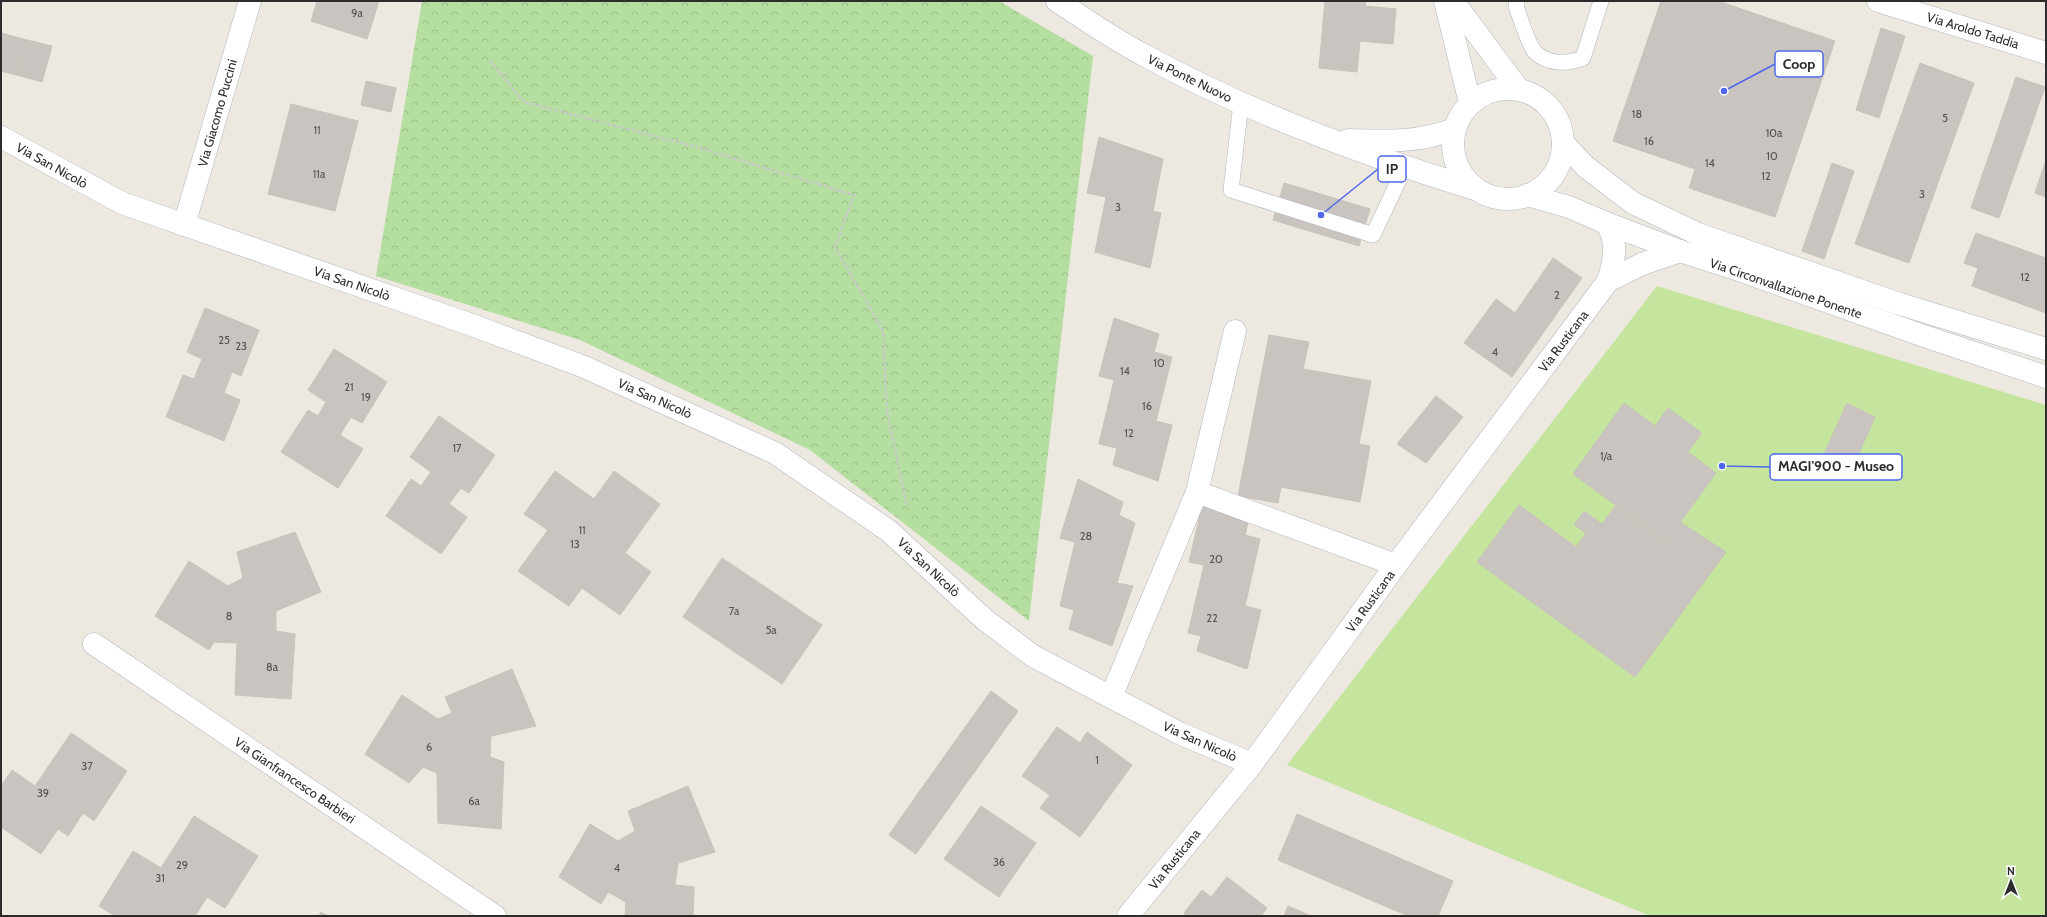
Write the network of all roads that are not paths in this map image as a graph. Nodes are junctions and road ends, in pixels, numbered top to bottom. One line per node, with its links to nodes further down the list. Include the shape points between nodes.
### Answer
1 (250, 1): 20 (street, Via Giacomo Puccini)
2 (1057, 1): 10 (street, Via Ponte Nuovo, via 1141,54)
3 (1445, 1): 11 (street)
4 (1453, 1): 9 (street)
5 (1518, 1): 6 (lane, via 1516,6 1534,52 1558,62 1572,62 1583,58)
6 (1601, 1)
7 (1878, 1): 8 (street, Via Aroldo Taddia)
8 (2046, 53)
9 (1519, 90): 11 (street, via 1502,88 1485,93); 15 (street, via 1533,94 1546,103 1555,114 1561,128)
10 (1240, 103): 14 (street, Via Ponte Nuovo); 16 (lane, via 1231,190 1373,235)
11 (1470, 103): 12 (street, via 1460,115)
12 (1454, 130): 14 (street, Via Ponte Nuovo, via 1434,137 1396,141); 17 (street, via 1452,146 1455,163 1463,177)
13 (1, 137): 20 (street, Via San Nicolò, via 122,203)
14 (1331, 140): 16 (street, Via Ponte Nuovo)
15 (1563, 143): 18 (street, via 1561,160 1553,175 1542,187); 24 (street, Via Circonvallazione Ponente, via 1586,167 1633,203 1698,234 1900,304)
16 (1405, 167): 17 (street, Via Ponte Nuovo)
17 (1476, 189): 18 (street, via 1492,197 1510,199)
18 (1527, 196): 19 (street, Via Circonvallazione Ponente, via 1569,207)
19 (1606, 223): 21 (street, Via Circonvallazione Ponente); 22 (street, Via Rusticana, via 1612,231 1614,244)
20 (184, 225): 29 (street, Via San Nicolò, via 582,366 776,453 889,531 984,619 1033,656)
21 (1680, 252): 22 (street, Via Rusticana, via 1642,264); 25 (street, Via Circonvallazione Ponente, via 1736,269)
22 (1608, 281): 27 (street, Via Rusticana)
23 (1235, 331): 26 (street)
24 (2046, 349)
25 (2046, 377)
26 (1197, 492): 27 (street); 29 (street)
27 (1396, 565): 30 (street, Via Rusticana)
28 (94, 644): 31 (street, Via Gianfrancesco Barbieri)
29 (1111, 697): 30 (street, Via San Nicolò, via 1181,734)
30 (1252, 764): 32 (street, Via Rusticana)
31 (495, 916)
32 (1128, 916)

